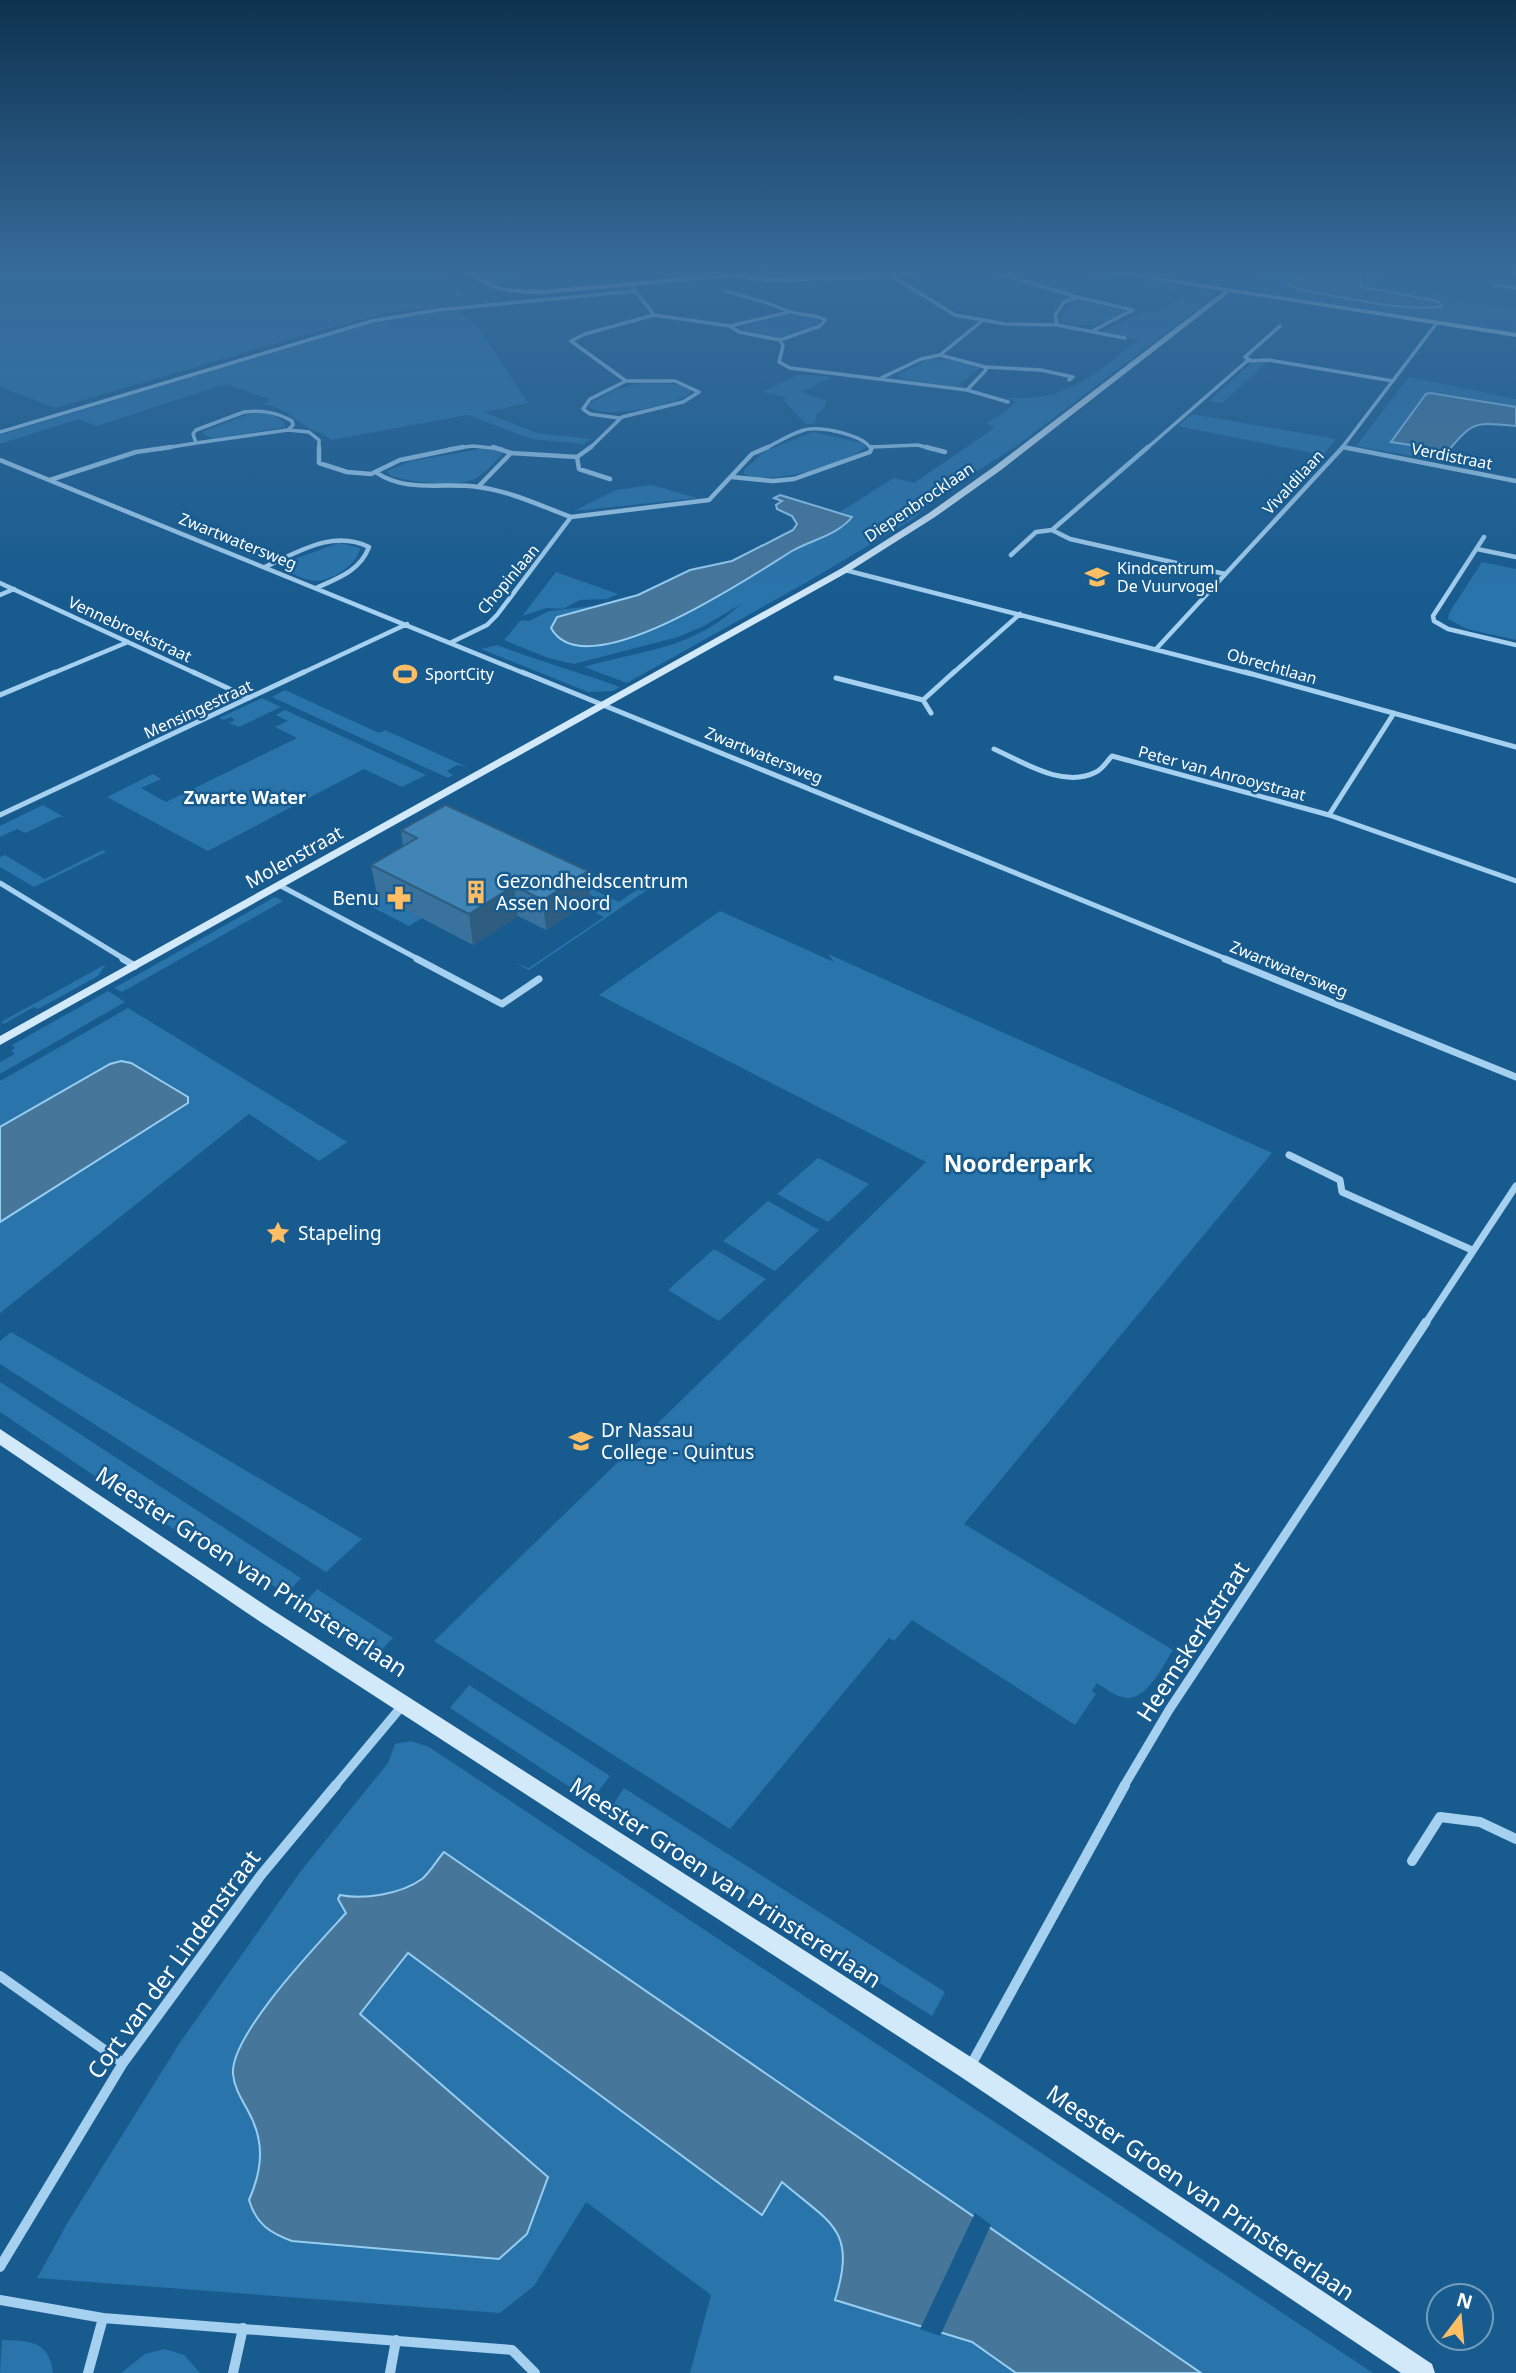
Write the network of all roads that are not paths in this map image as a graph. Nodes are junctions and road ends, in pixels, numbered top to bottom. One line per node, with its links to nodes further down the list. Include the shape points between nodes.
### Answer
1 (1393, 381): 16 (street, Vivaldilaan)
2 (166, 382): 13 (street)
3 (623, 382): 11 (street, via 590,399 583,409)
4 (656, 382): 11 (street, via 699,391 689,399)
5 (908, 382): 9 (street)
6 (975, 382): 9 (street)
7 (1110, 382): 34 (street, Diepenbrocklaan, via 932,515)
8 (1225, 382): 28 (street)
9 (967, 390): 10 (street)
10 (1008, 402)
11 (619, 418): 19 (street)
12 (288, 430): 14 (street); 14 (street, via 292,421 283,415 252,411 196,430); 21 (street, via 318,437 317,459 322,465 351,473)
13 (0, 432)
14 (196, 444): 24 (street, via 128,454)
15 (873, 447): 17 (street, via 918,445); 22 (street, via 870,452 794,479); 22 (street, via 830,431 808,429 752,454)
16 (1343, 447): 25 (street, Verdistraat); 35 (street, Vivaldilaan)
17 (945, 452)
18 (511, 453): 19 (street); 21 (street, via 497,446 477,445 405,459); 26 (street)
19 (577, 457): 23 (street, via 579,469)
20 (0, 460): 24 (street, Zwartwatersweg)
21 (377, 473): 26 (street, via 409,484)
22 (732, 477): 27 (street, via 703,502)
23 (610, 479)
24 (50, 480): 33 (street, Zwartwatersweg)
25 (1516, 481)
26 (478, 487): 27 (street)
27 (571, 517): 43 (street, Chopinlaan, via 497,615)
28 (1052, 530): 31 (street, via 1036,532); 35 (street, via 1070,539)
29 (1484, 537): 30 (street)
30 (1477, 549): 32 (street); 44 (street, via 1434,621 1448,629)
31 (1011, 555)
32 (1516, 557)
33 (264, 567): 37 (street, Zwartwatersweg); 37 (street, via 337,539 352,539 369,547 349,573)
34 (845, 570): 40 (street, Obrechtlaan); 50 (street, Diepenbrocklaan)
35 (1226, 574): 45 (street, Vivaldilaan)
36 (0, 583): 38 (street, Vennebroekstraat)
37 (316, 588): 41 (street, Zwartwatersweg)
38 (14, 589): 39 (street); 42 (street, Vennebroekstraat)
39 (0, 594)
40 (1020, 614): 45 (street, Obrechtlaan); 49 (street)
41 (407, 624): 43 (street, Zwartwatersweg); 48 (street, Mensingestraat)
42 (128, 642): 47 (street); 48 (street, Vennebroekstraat)
43 (452, 642): 50 (street, Zwartwatersweg)
44 (1516, 645)
45 (1157, 648): 52 (street, Obrechtlaan)
46 (836, 678): 49 (street)
47 (0, 695)
48 (249, 698): 55 (street, Mensingestraat)
49 (923, 700): 51 (street)
50 (604, 705): 59 (street, Molenstraat); 63 (street, Zwartwatersweg)
51 (931, 713)
52 (1394, 713): 53 (street, Obrechtlaan); 56 (street, Peter van Anrooystraat)
53 (1516, 747)
54 (994, 749): 56 (street, Peter van Anrooystraat, via 1074,777 1096,772 1112,756)
55 (0, 815)
56 (1329, 815): 57 (street, Peter van Anrooystraat)
57 (1516, 881)
58 (0, 883): 60 (street)
59 (279, 886): 60 (street, Molenstraat); 61 (street, via 502,1004)
60 (135, 966): 62 (street, Molenstraat)
61 (539, 979)
62 (0, 1041)
63 (1516, 1077)
64 (1289, 1155): 66 (street, via 1340,1180 1342,1192)
65 (1516, 1186): 66 (street, Heemskerkstraat)
66 (1472, 1250): 73 (street, Heemskerkstraat, via 1169,1710 1096,1833)
67 (0, 1437): 68 (street, Meester Groen van Prinstererlaan)
68 (405, 1703): 72 (street, Cort van der Lindenstraat, via 261,1875); 73 (street, Meester Groen van Prinstererlaan)
69 (1516, 1839): 70 (street, via 1479,1820 1440,1817)
70 (1412, 1861)
71 (0, 1976): 72 (street)
72 (123, 2063): 74 (street, Cort van der Lindenstraat)
73 (969, 2068): 83 (street, Meester Groen van Prinstererlaan)
74 (0, 2267)
75 (0, 2300): 76 (street)
76 (103, 2318): 77 (street); 79 (street)
77 (243, 2328): 78 (street); 80 (street)
78 (396, 2340): 81 (street); 82 (street, via 512,2350)
79 (88, 2373)
80 (233, 2373)
81 (390, 2373)
82 (535, 2373)
83 (1423, 2373)

